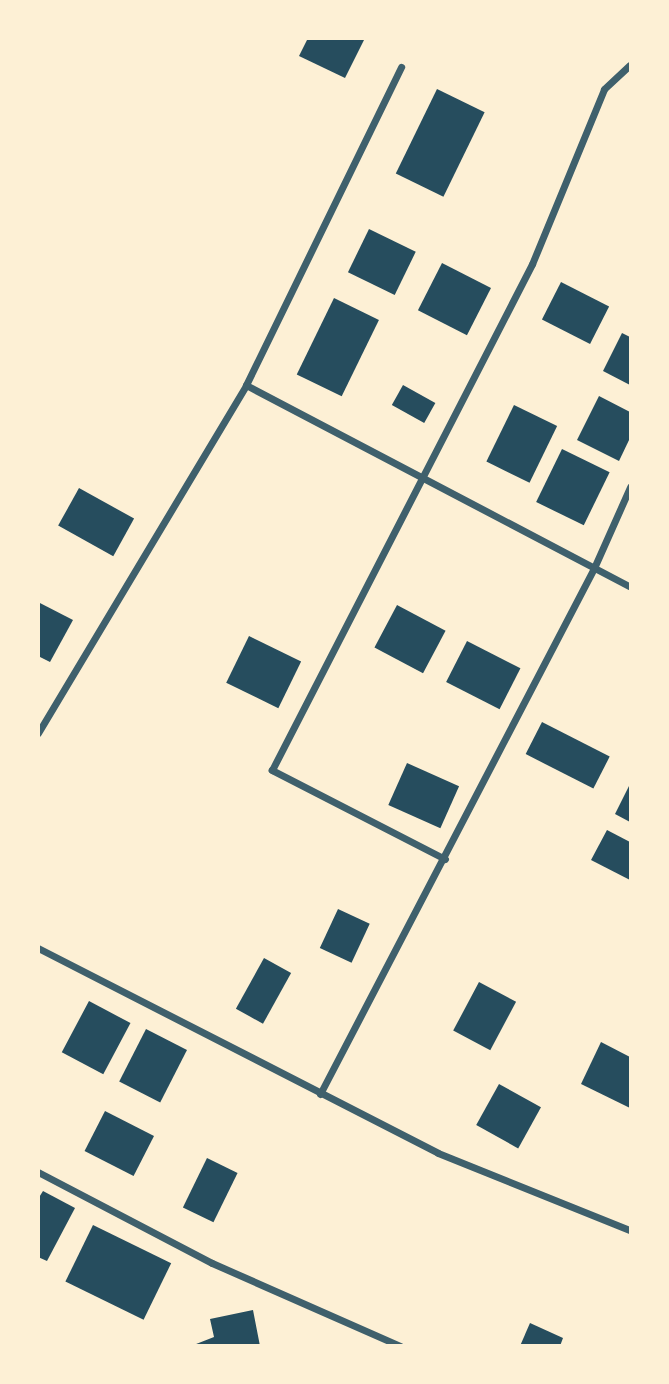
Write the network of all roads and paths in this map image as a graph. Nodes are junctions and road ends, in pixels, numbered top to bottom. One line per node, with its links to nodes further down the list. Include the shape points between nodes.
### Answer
1 (631, 65): 4 (street, via 604,89 532,264)
2 (401, 67): 3 (street)
3 (246, 385): 4 (street); 8 (street)
4 (422, 477): 6 (street); 9 (street, via 272,770)
5 (631, 487): 6 (street)
6 (594, 568): 7 (street); 9 (street)
7 (631, 587)
8 (38, 733)
9 (445, 859): 11 (street)
10 (38, 948): 11 (street)
11 (320, 1094): 13 (street, via 438,1153)
12 (38, 1172): 14 (street, via 212,1263)
13 (631, 1230)
14 (400, 1346)

